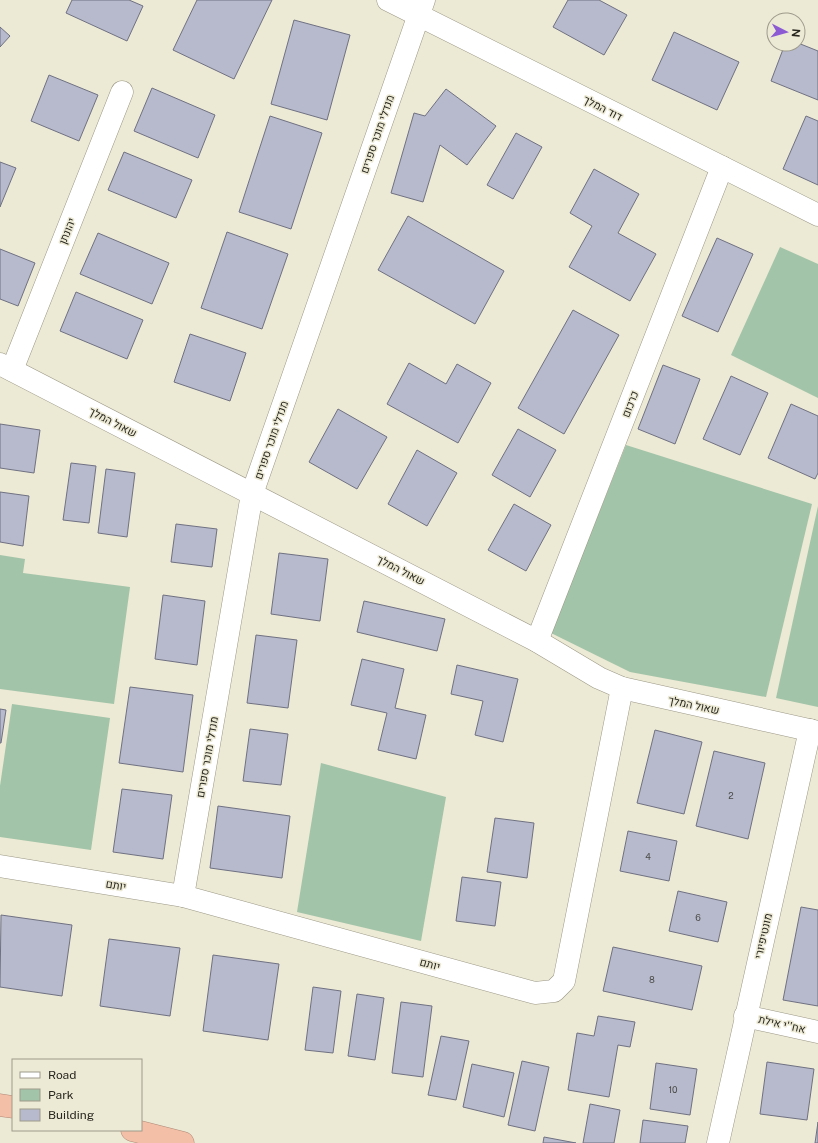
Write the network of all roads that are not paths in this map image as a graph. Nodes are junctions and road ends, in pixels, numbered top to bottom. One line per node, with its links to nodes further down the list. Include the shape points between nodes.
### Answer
1 (388, 0): 2 (street, דוד המלך)
2 (421, 8): 4 (street, דוד המלך); 7 (street, מנדלי מוכר ספרים)
3 (122, 92): 6 (street, יהונתן)
4 (722, 167): 5 (street, דוד המלך); 8 (street, כרכום)
5 (818, 215)
6 (6, 367): 7 (street, שאול המלך)
7 (252, 494): 8 (street, שאול המלך); 12 (street, מנדלי מוכר ספרים)
8 (537, 641): 9 (street, שאול המלך, via 599,678)
9 (622, 688): 10 (street, שאול המלך); 12 (street, יותם, via 564,981 554,991 535,993)
10 (814, 731): 13 (street, מונטיפיורי)
11 (0, 866): 12 (street, יותם)
12 (184, 896)
13 (745, 1016): 14 (street, אח''י אילת); 19 (street, מונטיפיורי)
14 (818, 1032)
15 (0, 1105): 16 (highway)
16 (12, 1107)
17 (136, 1131): 18 (highway)
18 (183, 1143)
19 (718, 1143)

